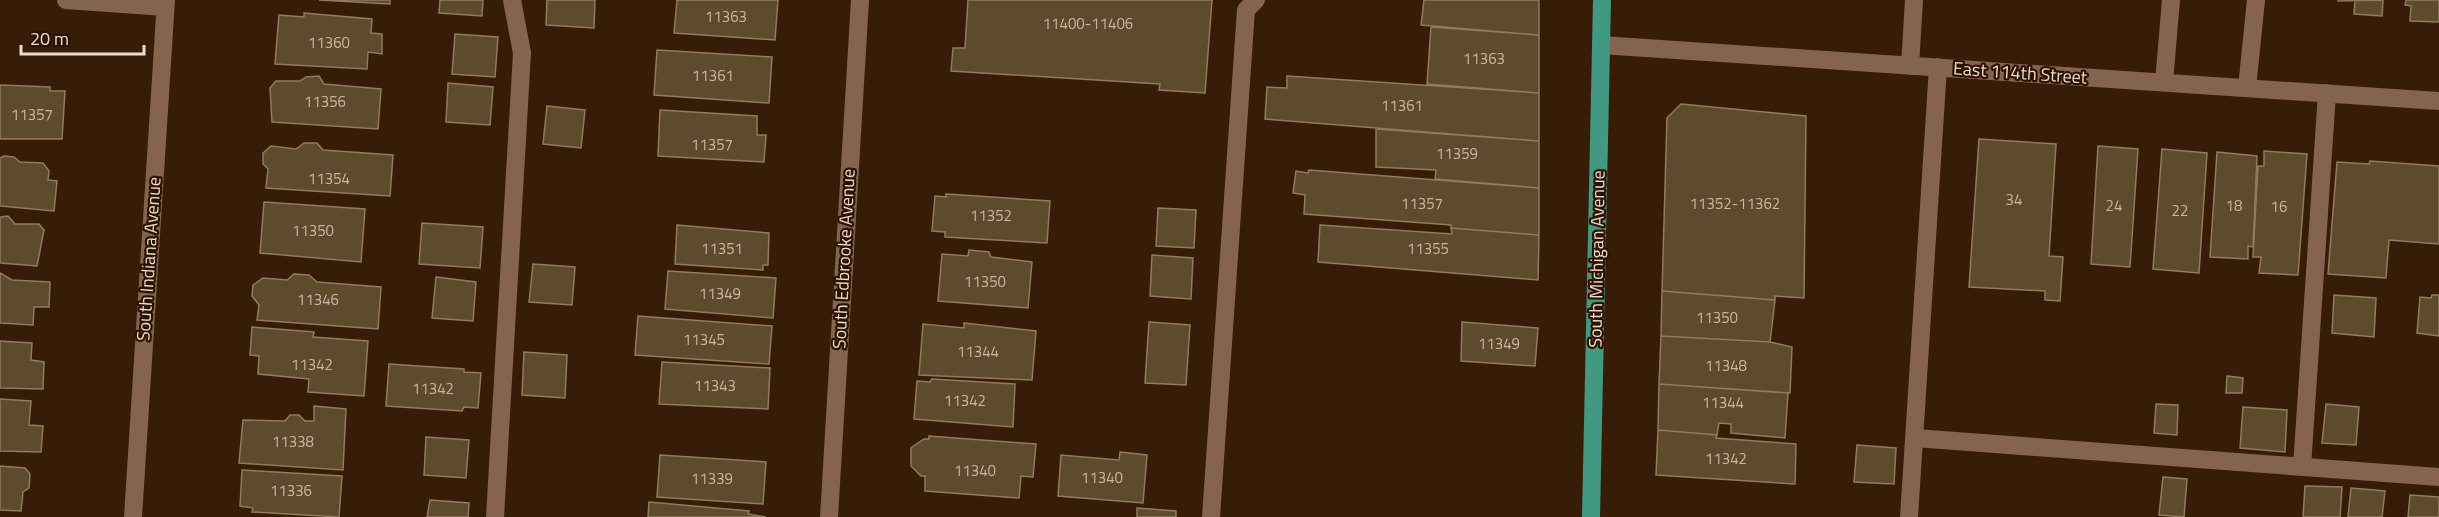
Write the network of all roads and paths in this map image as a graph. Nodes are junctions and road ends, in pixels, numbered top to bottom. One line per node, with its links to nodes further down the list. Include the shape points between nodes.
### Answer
1 (66, 0): 9 (street)
2 (512, 0): 21 (street, via 522,53)
3 (860, 0): 22 (street, South Edbrooke Avenue)
4 (1256, 0): 23 (street, via 1246,10)
5 (1602, 0): 10 (main road, South Michigan Avenue)
6 (1914, 0): 11 (street)
7 (2171, 0): 13 (street)
8 (2256, 0): 14 (street)
9 (166, 3): 20 (street, South Indiana Avenue)
10 (1601, 45): 11 (street, East 114th Street); 24 (main road, South Michigan Avenue)
11 (1910, 66): 12 (street, East 114th Street)
12 (1938, 68): 13 (street, East 114th Street); 17 (street)
13 (2164, 82): 14 (street, East 114th Street)
14 (2247, 88): 15 (street, East 114th Street)
15 (2327, 93): 16 (street, East 114th Street); 18 (street)
16 (2439, 101)
17 (1915, 438): 18 (street); 25 (street)
18 (2302, 467): 19 (street)
19 (2439, 477)
20 (133, 517)
21 (495, 517)
22 (829, 517)
23 (1211, 517)
24 (1591, 517)
25 (1909, 517)

